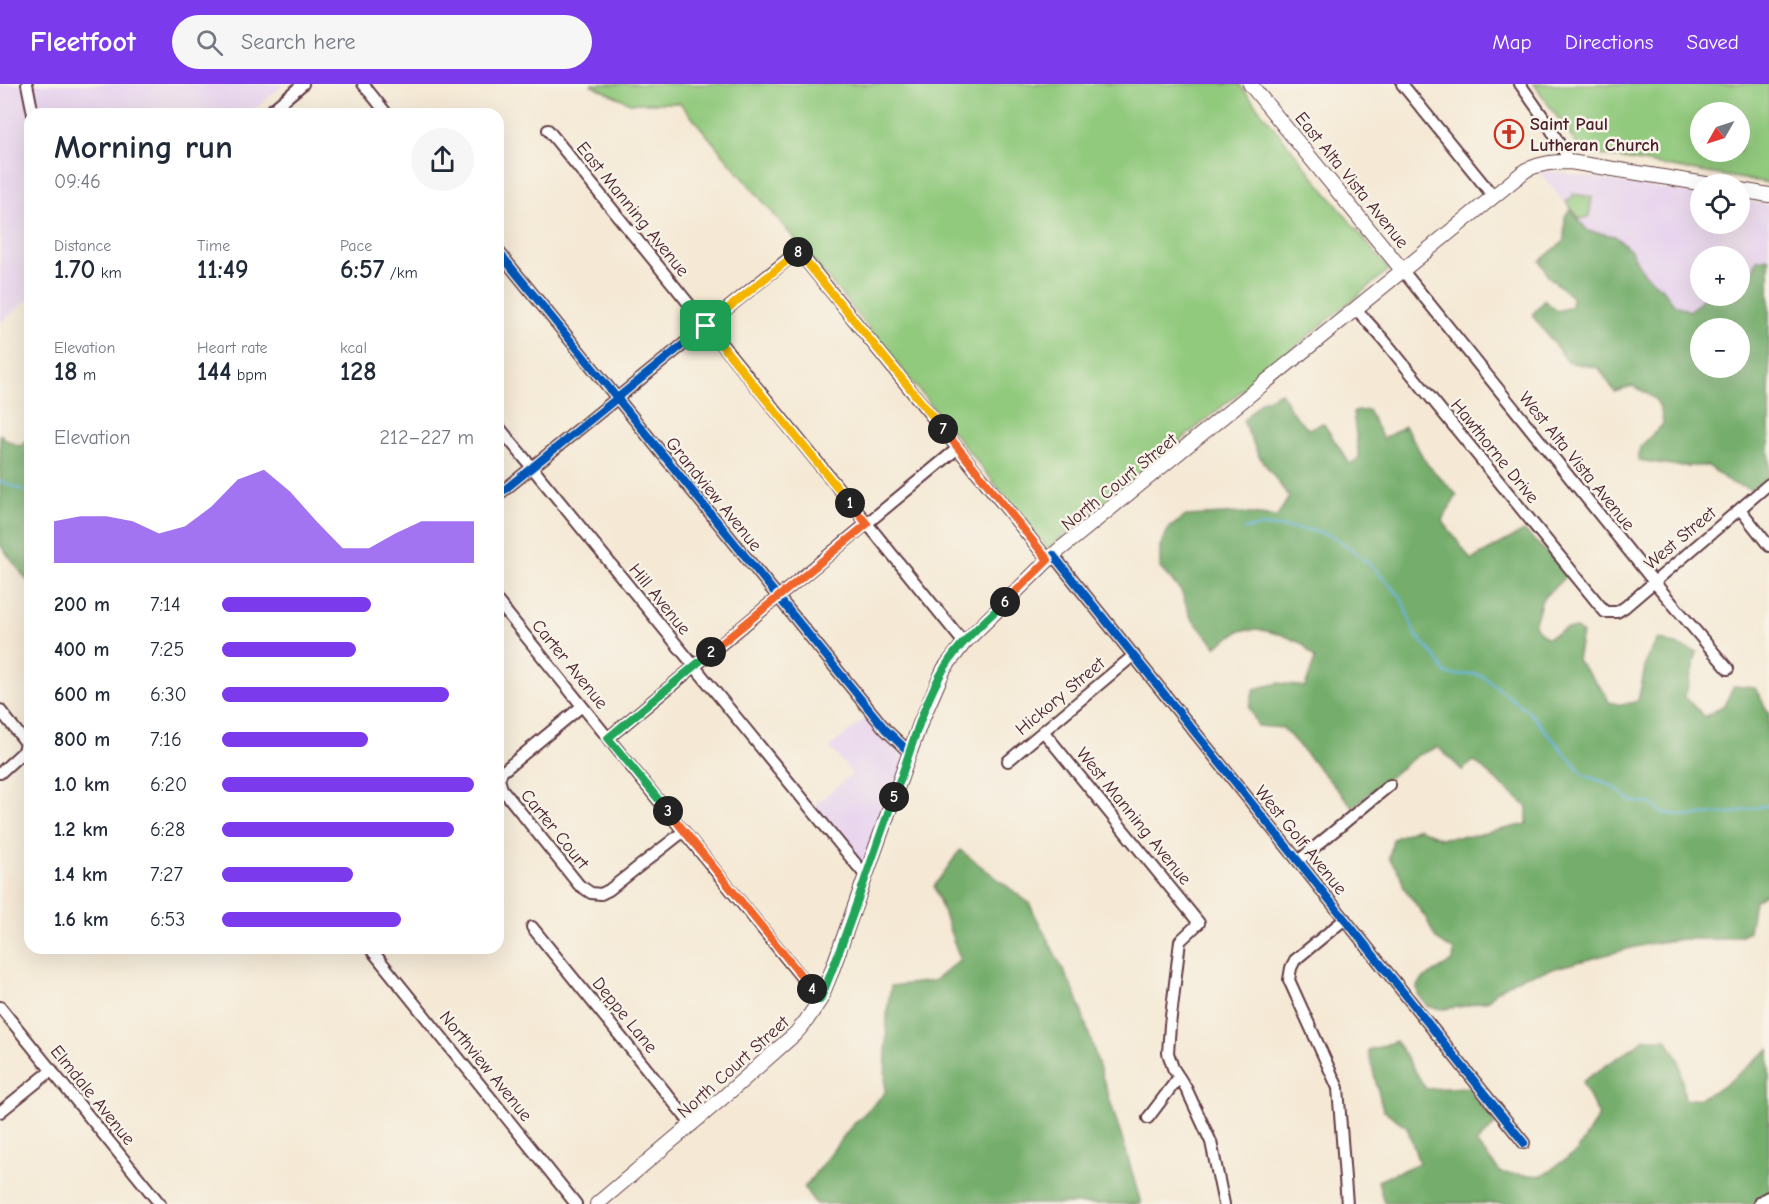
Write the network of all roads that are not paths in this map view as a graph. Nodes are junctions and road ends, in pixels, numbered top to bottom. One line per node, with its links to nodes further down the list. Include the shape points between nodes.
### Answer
1 (27, 84): 7 (street)
2 (303, 84): 8 (street)
3 (363, 84): 9 (street)
4 (1250, 84): 17 (main road, East Alta Vista Avenue)
5 (1402, 84): 15 (street)
6 (1520, 84): 11 (street)
7 (32, 108)
8 (274, 108)
9 (382, 108)
10 (548, 130): 19 (street, East Manning Avenue)
11 (1570, 162): 12 (main road, North Court Street); 15 (main road, North Court Street, via 1538,164)
12 (1690, 181)
13 (1750, 192): 14 (main road)
14 (1769, 195)
15 (1493, 196): 17 (main road, North Court Street)
16 (504, 258): 20 (street, Grandview Avenue)
17 (1403, 271): 18 (main road, North Court Street); 30 (street, West Alta Vista Avenue)
18 (1356, 309): 29 (main road, North Court Street); 33 (street, Hawthorne Drive, via 1605,612)
19 (706, 326): 20 (street); 22 (street, West Golf Avenue, via 798,251); 27 (street, East Manning Avenue)
20 (617, 398): 23 (street); 31 (street, Grandview Avenue)
21 (504, 433): 23 (street, Hill Avenue)
22 (958, 448): 27 (street); 29 (street, West Golf Avenue)
23 (531, 467): 25 (street); 36 (street, Hill Avenue)
24 (1769, 484): 26 (street, West Street)
25 (504, 490)
26 (1740, 509): 28 (street); 30 (street, West Street)
27 (867, 524): 31 (street); 34 (street, East Manning Avenue)
28 (1769, 546)
29 (1051, 558): 34 (main road, North Court Street); 35 (street, West Golf Avenue)
30 (1654, 582): 33 (street, West Street, via 1625,607); 37 (street, West Alta Vista Avenue)
31 (778, 597): 36 (street); 44 (street, Grandview Avenue, via 885,729)
32 (504, 609): 38 (street, Carter Avenue)
33 (1610, 613)
34 (964, 643): 44 (main road, North Court Street, via 938,682)
35 (1134, 656): 40 (street, Hickory Street); 51 (street, West Golf Avenue)
36 (694, 666): 41 (street); 52 (street, Hill Avenue)
37 (1728, 669)
38 (582, 706): 41 (street, Carter Avenue); 46 (street, Carter Court)
39 (0, 710): 42 (street)
40 (1043, 731): 45 (street, Hickory Street); 59 (street, West Manning Avenue, via 1199,923 1180,941 1168,1053)
41 (608, 738): 50 (street, Carter Avenue)
42 (24, 740)
43 (24, 752): 47 (street)
44 (910, 753): 52 (main road, North Court Street)
45 (1008, 761)
46 (504, 770)
47 (0, 773)
48 (1390, 785): 51 (street)
49 (504, 792): 50 (street, Carter Court, via 579,885 591,893 609,890)
50 (684, 831): 56 (street, Carter Avenue)
51 (1298, 861): 53 (street, West Golf Avenue)
52 (865, 875): 56 (main road, North Court Street)
53 (1345, 919): 63 (street, West Golf Avenue); 69 (street, via 1295,960 1289,980 1338,1088)
54 (532, 927): 62 (street, Deppe Lane)
55 (375, 954): 66 (street, Northview Avenue)
56 (820, 1000): 62 (main road, North Court Street, via 788,1041)
57 (0, 1007): 58 (street, Elmdale Avenue)
58 (52, 1070): 60 (street); 65 (street, Elmdale Avenue)
59 (1179, 1077): 61 (street); 68 (street, via 1211,1142)
60 (0, 1112)
61 (1148, 1118)
62 (692, 1125): 67 (main road, North Court Street)
63 (1524, 1143)
64 (1769, 1200): 70 (highway)
65 (160, 1204)
66 (576, 1204)
67 (597, 1204)
68 (1224, 1204)
69 (1347, 1204)
70 (1762, 1204)

